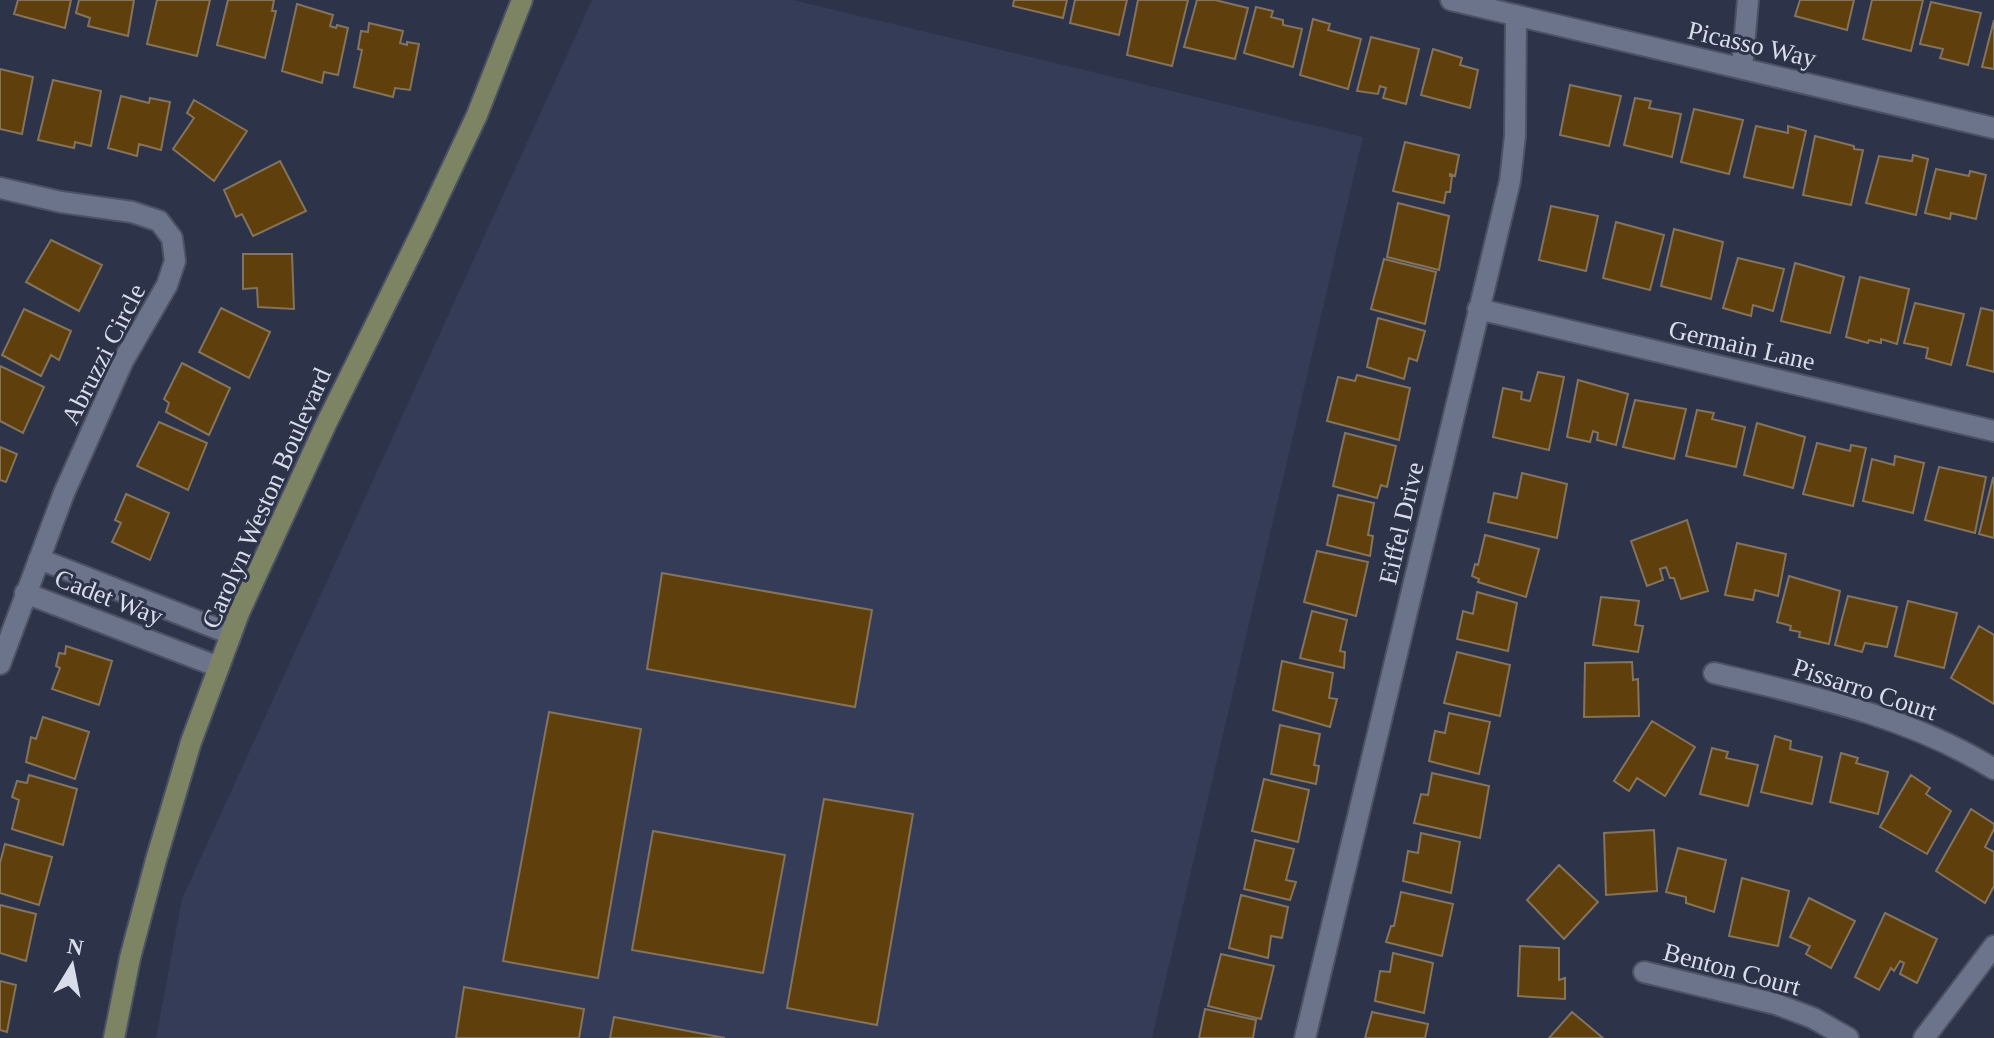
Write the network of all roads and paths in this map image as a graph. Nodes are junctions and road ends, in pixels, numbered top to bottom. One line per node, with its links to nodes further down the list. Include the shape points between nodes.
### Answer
1 (1451, 0): 4 (street, Picasso Way)
2 (1748, 0): 5 (street)
3 (519, 1): 12 (street, Carolyn Weston Boulevard, via 477,115 326,424)
4 (1516, 15): 5 (street, Picasso Way); 8 (street, Eiffel Drive, via 1510,181)
5 (1742, 68): 6 (street, Picasso Way)
6 (1994, 128)
7 (0, 188): 10 (street, Abruzzi Circle, via 159,221 172,238 175,261 123,361)
8 (1478, 309): 9 (street, Germain Lane); 20 (street, Eiffel Drive)
9 (1994, 431)
10 (39, 559): 11 (street, Abruzzi Circle); 12 (street, Cadet Way)
11 (25, 593): 13 (street, Abruzzi Circle); 14 (street, Cadet Way)
12 (231, 634): 14 (street, Carolyn Weston Boulevard)
13 (0, 664)
14 (219, 667): 19 (street, Carolyn Weston Boulevard, via 156,860)
15 (1714, 673): 16 (street, Pissarro Court, via 1861,709 1921,731)
16 (1994, 769)
17 (1994, 946): 22 (street)
18 (1644, 972): 21 (street, Benton Court, via 1776,1004)
19 (114, 1038)
20 (1305, 1038)
21 (1848, 1038)
22 (1924, 1038)

